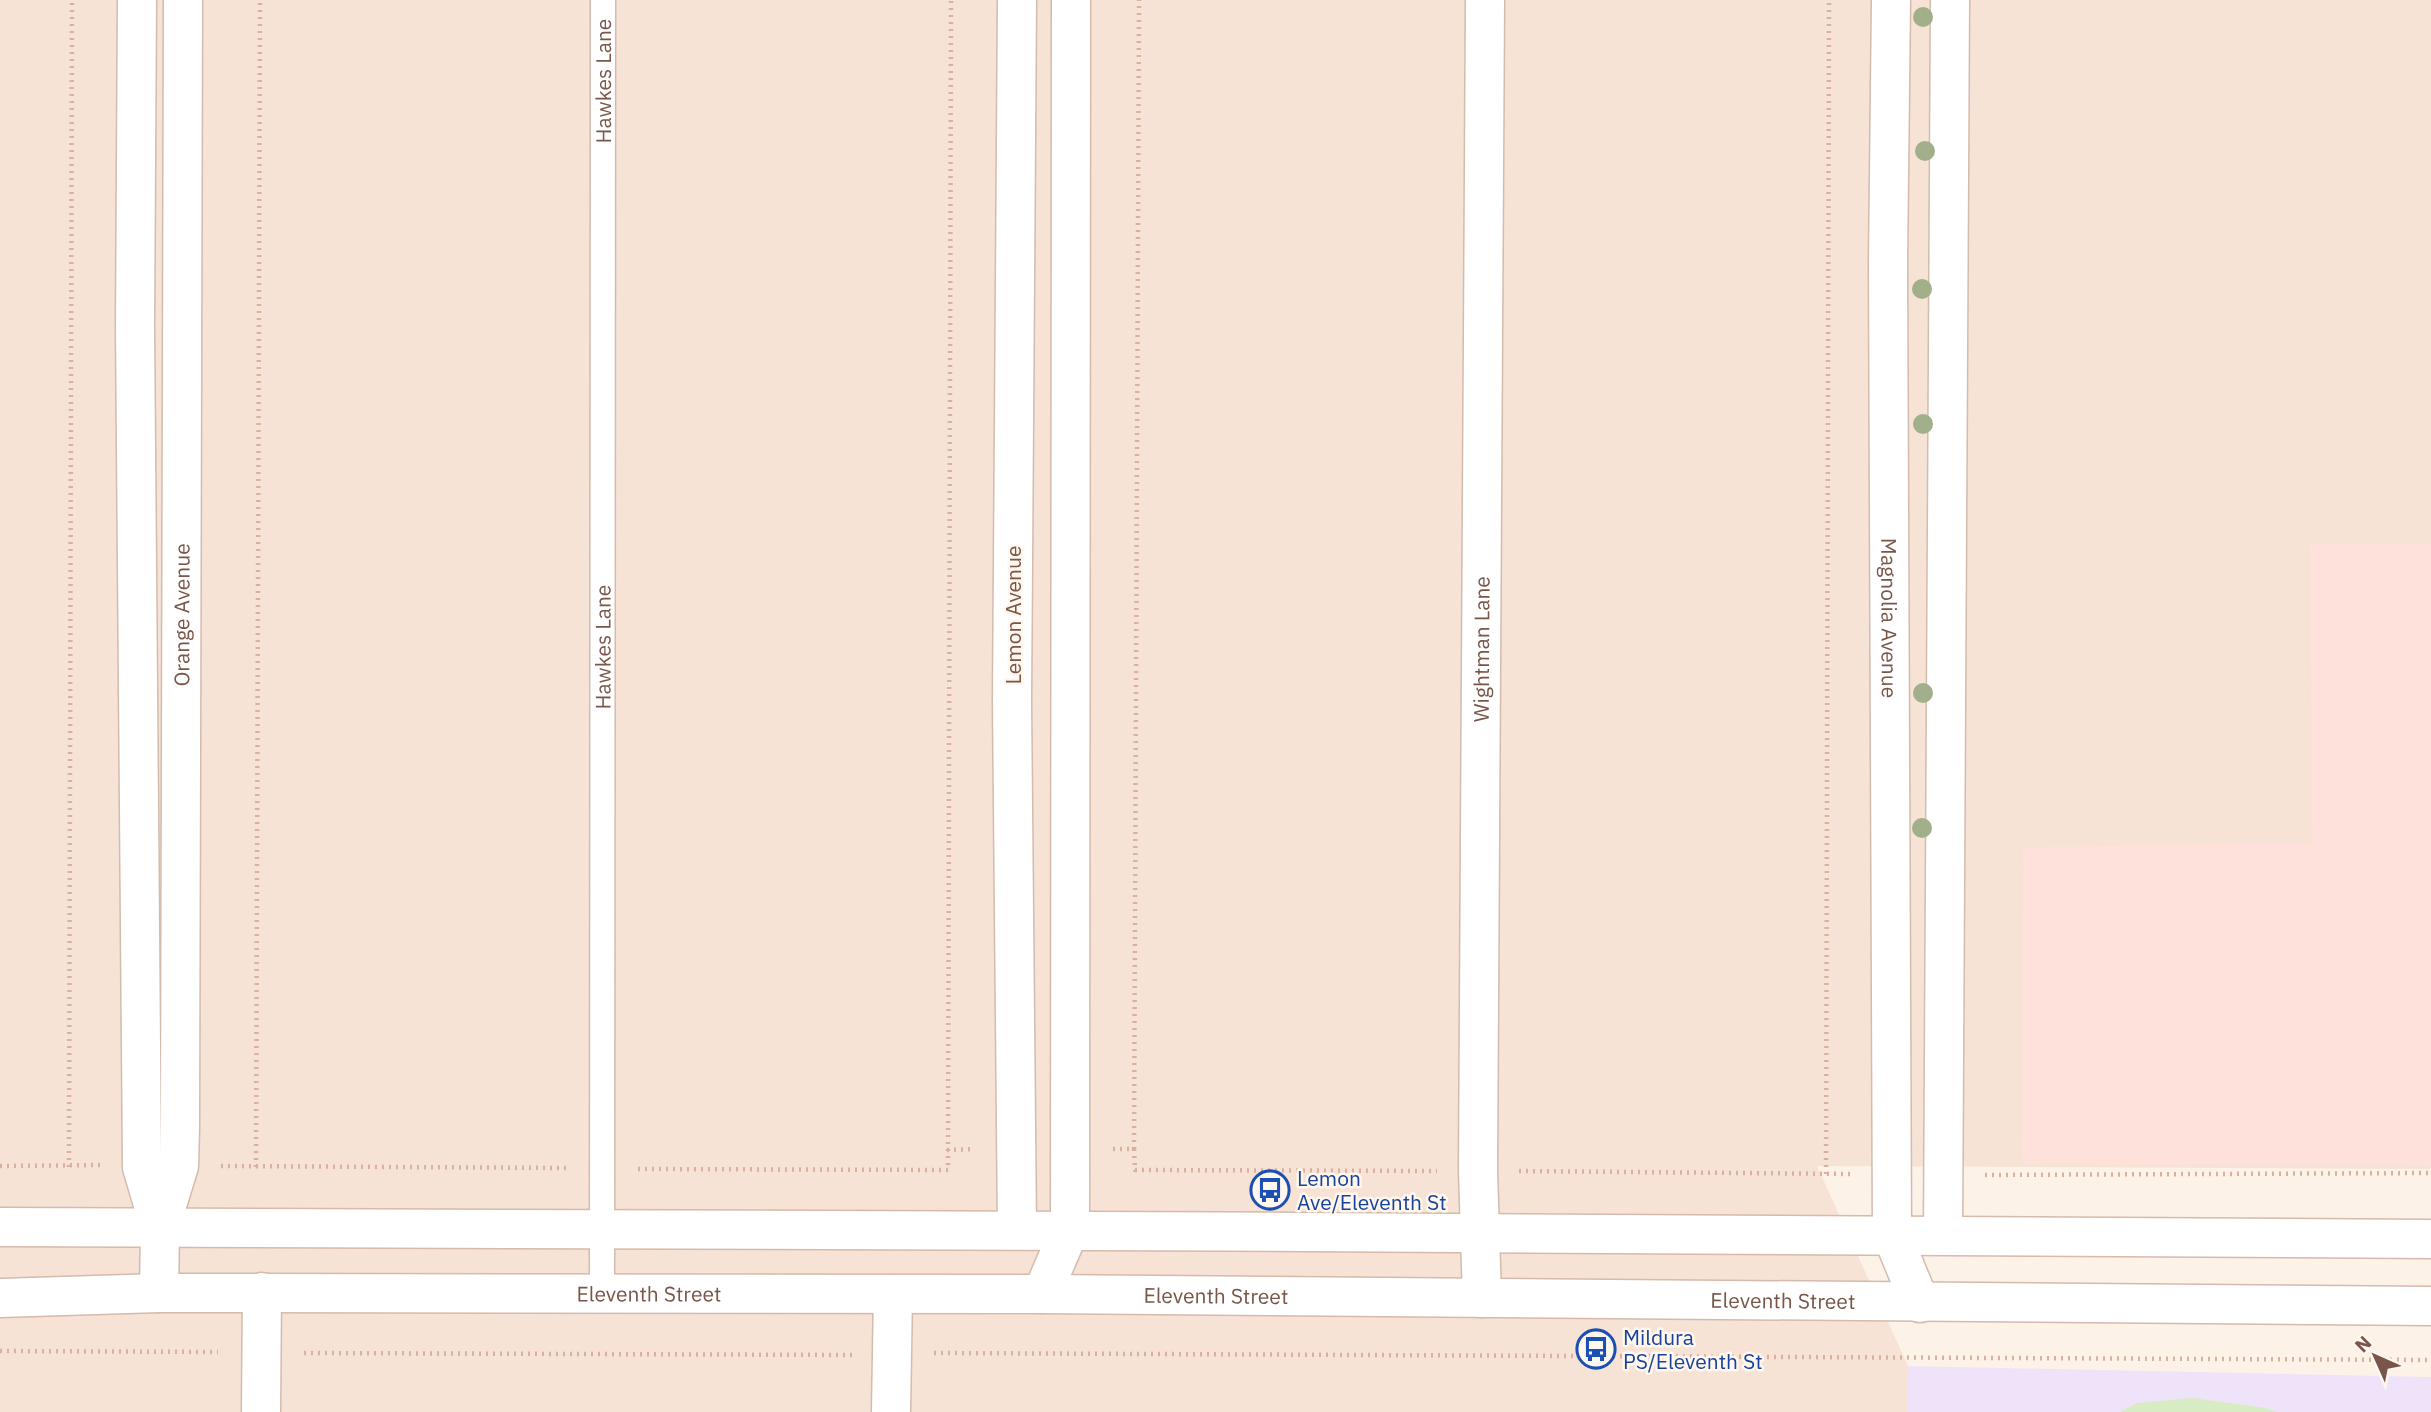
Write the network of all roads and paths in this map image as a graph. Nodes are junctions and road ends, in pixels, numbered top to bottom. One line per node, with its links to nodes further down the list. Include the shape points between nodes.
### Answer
1 (72, 0): 30 (path)
2 (137, 0): 31 (street, Orange Avenue)
3 (183, 0): 39 (street, Orange Avenue, via 179,1166)
4 (260, 0): 32 (path)
5 (603, 0): 42 (lane, Hawkes Lane)
6 (951, 0): 26 (path, via 947,1150)
7 (1017, 0): 26 (street, Lemon Avenue, via 1012,702)
8 (1071, 0): 27 (street)
9 (1139, 0): 28 (path)
10 (1485, 0): 33 (street, Wightman Lane)
11 (1829, 0): 35 (path)
12 (1891, 0): 14 (street, Magnolia Avenue)
13 (1950, 0): 15 (street)
14 (1890, 75): 15 (street); 17 (street, Magnolia Avenue)
15 (1950, 75): 16 (street)
16 (1949, 216): 17 (street); 19 (street)
17 (1889, 217): 18 (street, Magnolia Avenue)
18 (1888, 350): 19 (street); 20 (street, Magnolia Avenue)
19 (1948, 352): 21 (street)
20 (1890, 555): 21 (street); 23 (street, Magnolia Avenue)
21 (1947, 555): 22 (street)
22 (1946, 752): 23 (street); 25 (street)
23 (1890, 753): 24 (street, Magnolia Avenue)
24 (1891, 957): 25 (street); 36 (street, Magnolia Avenue)
25 (1945, 959): 37 (street)
26 (1015, 1147): 41 (street, Lemon Avenue)
27 (1070, 1147): 28 (path); 40 (street)
28 (1135, 1149): 33 (path, via 1135,1170)
29 (0, 1166): 30 (path)
30 (69, 1167): 31 (path)
31 (142, 1167): 39 (street, Orange Avenue)
32 (256, 1167)
33 (1478, 1171): 35 (path); 43 (street, Wightman Lane)
34 (2431, 1173): 37 (path)
35 (1826, 1174): 36 (path)
36 (1892, 1174): 44 (street, Magnolia Avenue)
37 (1943, 1175): 45 (street)
38 (0, 1227): 39 (street)
39 (160, 1228): 42 (street); 48 (street, Orange Avenue)
40 (1070, 1229): 41 (street); 43 (street); 50 (street)
41 (1017, 1230): 42 (street); 50 (street, Lemon Avenue)
42 (605, 1231): 51 (lane, Hawkes Lane)
43 (1480, 1233): 44 (street); 53 (street, Wightman Lane)
44 (1892, 1235): 45 (street); 54 (street)
45 (1943, 1235): 46 (street); 54 (street)
46 (2431, 1238)
47 (262, 1292): 48 (street, Eleventh Street); 51 (street, Eleventh Street); 57 (street)
48 (159, 1293): 52 (street, Eleventh Street)
49 (893, 1294): 50 (street, Eleventh Street); 51 (street, Eleventh Street); 58 (street)
50 (1042, 1294): 53 (street, Eleventh Street)
51 (602, 1295)
52 (0, 1298)
53 (1482, 1298): 54 (street, Eleventh Street)
54 (1920, 1303): 55 (street, Eleventh Street)
55 (2431, 1306)
56 (0, 1351): 57 (path)
57 (261, 1351): 58 (path); 60 (street)
58 (892, 1353): 59 (path); 61 (street)
59 (2431, 1360)
60 (261, 1412)
61 (891, 1412)

